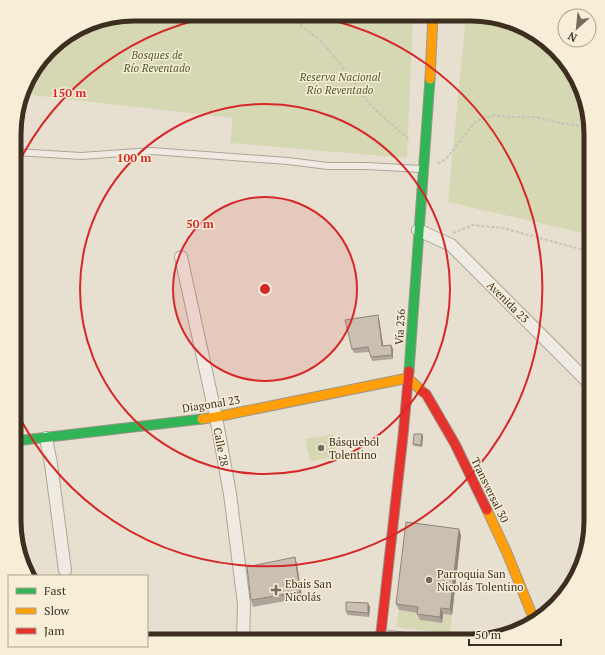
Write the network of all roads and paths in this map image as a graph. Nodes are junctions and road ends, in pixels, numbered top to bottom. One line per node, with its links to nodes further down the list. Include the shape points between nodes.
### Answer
1 (295, 21): 4 (path, via 321,41 368,101)
2 (433, 21): 7 (street, Vía 236)
3 (584, 127): 6 (path, via 535,117 492,115 476,121 447,158)
4 (410, 140)
5 (21, 152): 7 (lane, via 81,156 152,151 328,166)
6 (438, 164)
7 (423, 169): 8 (street, Vía 236)
8 (418, 230): 9 (street, Avenida 23); 12 (street, Vía 236)
9 (440, 240): 10 (path, via 473,225 503,228); 13 (street, Avenida 23, via 451,245)
10 (584, 250)
11 (181, 257): 14 (street, Calle 28)
12 (408, 378): 14 (street, Diagonal 23); 18 (street, Transversal 30, via 426,394 455,444 507,553); 20 (street, Vía 236)
13 (584, 378)
14 (216, 417): 15 (street, Diagonal 23); 19 (street, Calle 28, via 230,494 244,604)
15 (46, 438): 16 (street, Diagonal 23); 17 (street)
16 (21, 440)
17 (65, 570)
18 (532, 616)
19 (243, 634)
20 (380, 634)

